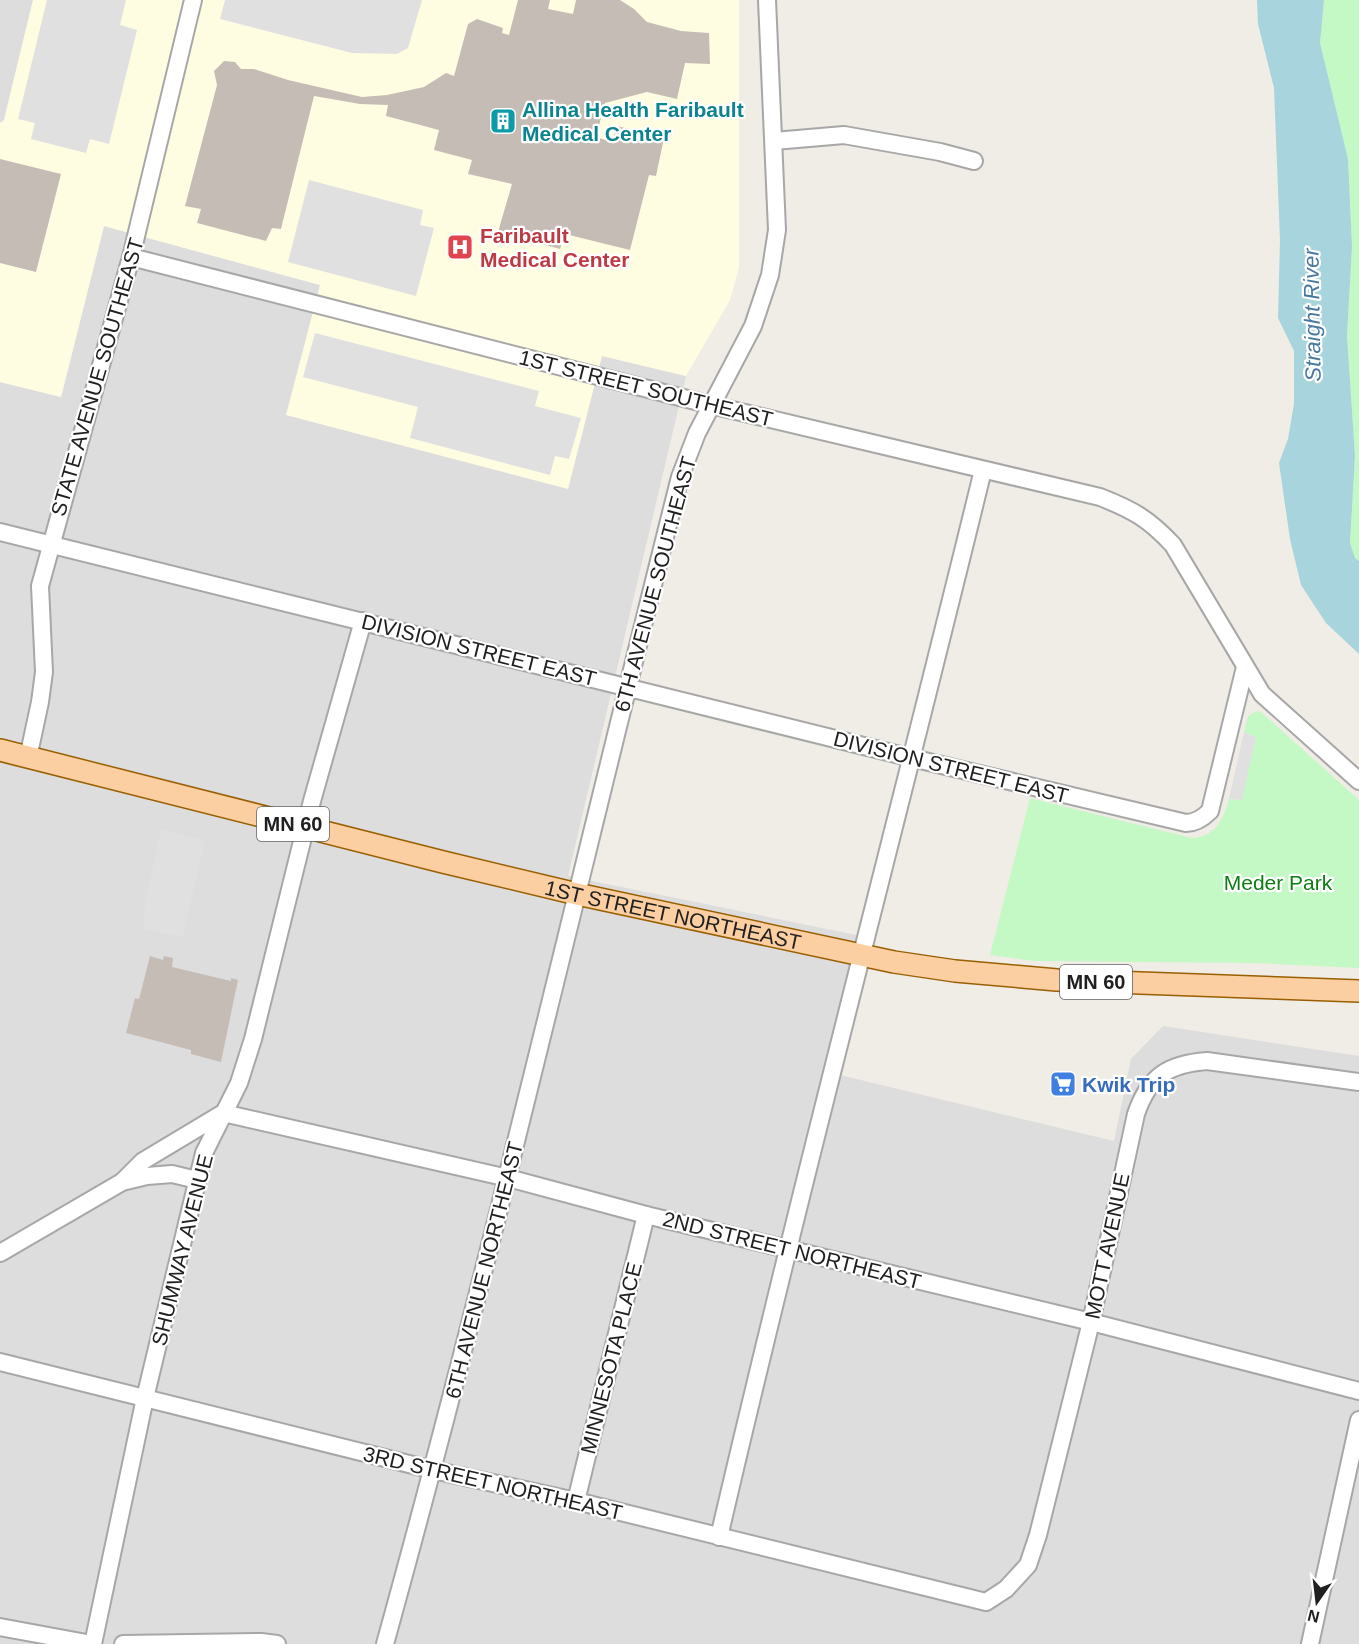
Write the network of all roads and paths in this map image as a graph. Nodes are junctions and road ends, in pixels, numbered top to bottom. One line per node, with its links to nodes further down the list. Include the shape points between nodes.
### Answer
1 (193, 0): 5 (street, STATE AVENUE SOUTHEAST)
2 (767, 0): 3 (street, 6TH AVENUE SOUTHEAST)
3 (774, 141): 4 (street, via 844,135); 6 (street, 6TH AVENUE SOUTHEAST, via 777,230 770,275 753,326)
4 (974, 161)
5 (131, 257): 6 (street, 1ST STREET SOUTHEAST); 9 (street, STATE AVENUE SOUTHEAST)
6 (711, 405): 7 (street, 1ST STREET SOUTHEAST); 12 (street, 6TH AVENUE SOUTHEAST, via 680,477)
7 (983, 470): 11 (street, 1ST STREET SOUTHEAST, via 1100,497 1131,509 1156,527 1173,545); 15 (street)
8 (0, 532): 9 (street, DIVISION STREET EAST)
9 (50, 544): 10 (street, DIVISION STREET EAST); 14 (street, STATE AVENUE SOUTHEAST, via 40,586 44,672)
10 (363, 621): 12 (street, DIVISION STREET EAST); 17 (street, SHUMWAY AVENUE)
11 (1245, 667): 15 (street, DIVISION STREET EAST, via 1210,811 1192,823); 16 (street, 1ST STREET SOUTHEAST, via 1262,694)
12 (627, 688): 15 (street, DIVISION STREET EAST); 18 (street, 6TH AVENUE SOUTHEAST)
13 (0, 750): 14 (main road, 1ST STREET NORTHEAST / MN 60)
14 (28, 758): 17 (main road, 1ST STREET NORTHEAST / MN 60)
15 (912, 758): 19 (street)
16 (1359, 781)
17 (305, 827): 18 (main road, 1ST STREET NORTHEAST / MN 60); 22 (street, SHUMWAY AVENUE, via 253,1039 239,1083)
18 (578, 894): 19 (main road, 1ST STREET NORTHEAST / MN 60); 23 (street, 6TH AVENUE NORTHEAST)
19 (861, 955): 20 (main road, 1ST STREET NORTHEAST / MN 60, via 927,968 1029,979); 27 (street)
20 (1359, 991)
21 (1359, 1082): 29 (street, MOTT AVENUE, via 1208,1061 1186,1063 1165,1071 1142,1097 1136,1114)
22 (223, 1113): 23 (street, 2ND STREET NORTHEAST); 24 (street, SHUMWAY AVENUE, via 204,1153); 25 (street, via 143,1161)
23 (507, 1179): 26 (street, 2ND STREET NORTHEAST); 34 (street, 6TH AVENUE NORTHEAST)
24 (197, 1180): 25 (street, via 172,1174); 32 (street, SHUMWAY AVENUE)
25 (122, 1182): 28 (street)
26 (646, 1215): 27 (street, 2ND STREET NORTHEAST); 35 (street, MINNESOTA PLACE)
27 (788, 1248): 29 (street, 2ND STREET NORTHEAST); 36 (street)
28 (0, 1253)
29 (1091, 1322): 31 (street, 2ND STREET NORTHEAST); 37 (street, MOTT AVENUE, via 1028,1565 1006,1589)
30 (0, 1362): 32 (street, 3RD STREET NORTHEAST)
31 (1359, 1391)
32 (145, 1398): 34 (street, 3RD STREET NORTHEAST); 39 (street, SHUMWAY AVENUE)
33 (1359, 1420): 43 (street)
34 (433, 1470): 35 (street, 3RD STREET NORTHEAST); 42 (street, 6TH AVENUE NORTHEAST)
35 (576, 1501): 36 (street, 3RD STREET NORTHEAST)
36 (719, 1537): 37 (street, 3RD STREET NORTHEAST)
37 (986, 1602)
38 (0, 1627): 39 (street)
39 (92, 1644)
40 (123, 1644): 41 (street)
41 (277, 1644)
42 (385, 1644)
43 (1311, 1644)

